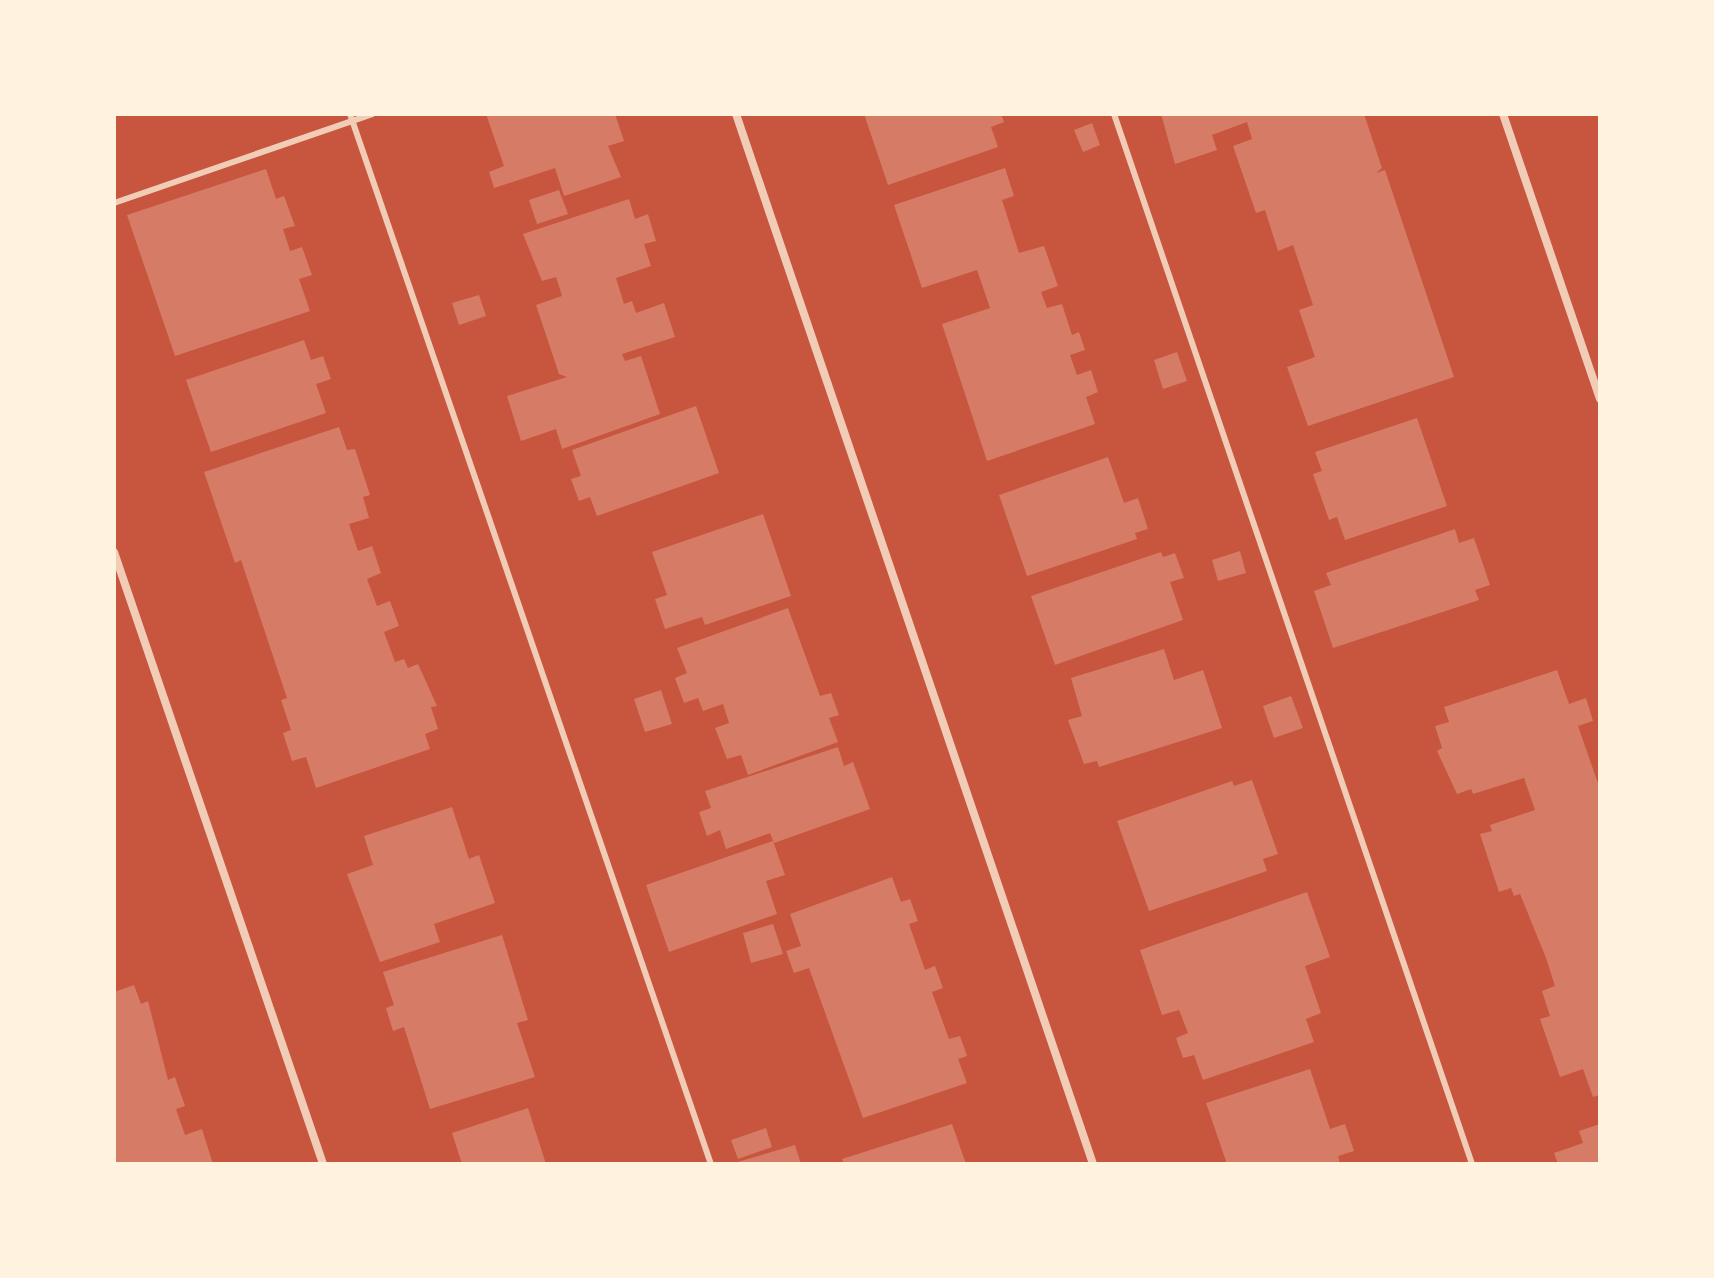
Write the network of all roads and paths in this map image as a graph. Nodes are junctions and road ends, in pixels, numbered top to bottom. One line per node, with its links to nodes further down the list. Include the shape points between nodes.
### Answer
1 (372, 114): 5 (lane)
2 (736, 114): 11 (street)
3 (1114, 114): 12 (lane)
4 (1503, 114): 7 (street)
5 (351, 117): 6 (lane); 10 (lane)
6 (114, 203)
7 (1600, 399)
8 (114, 552): 9 (street)
9 (323, 1164)
10 (711, 1164)
11 (1093, 1164)
12 (1472, 1164)

